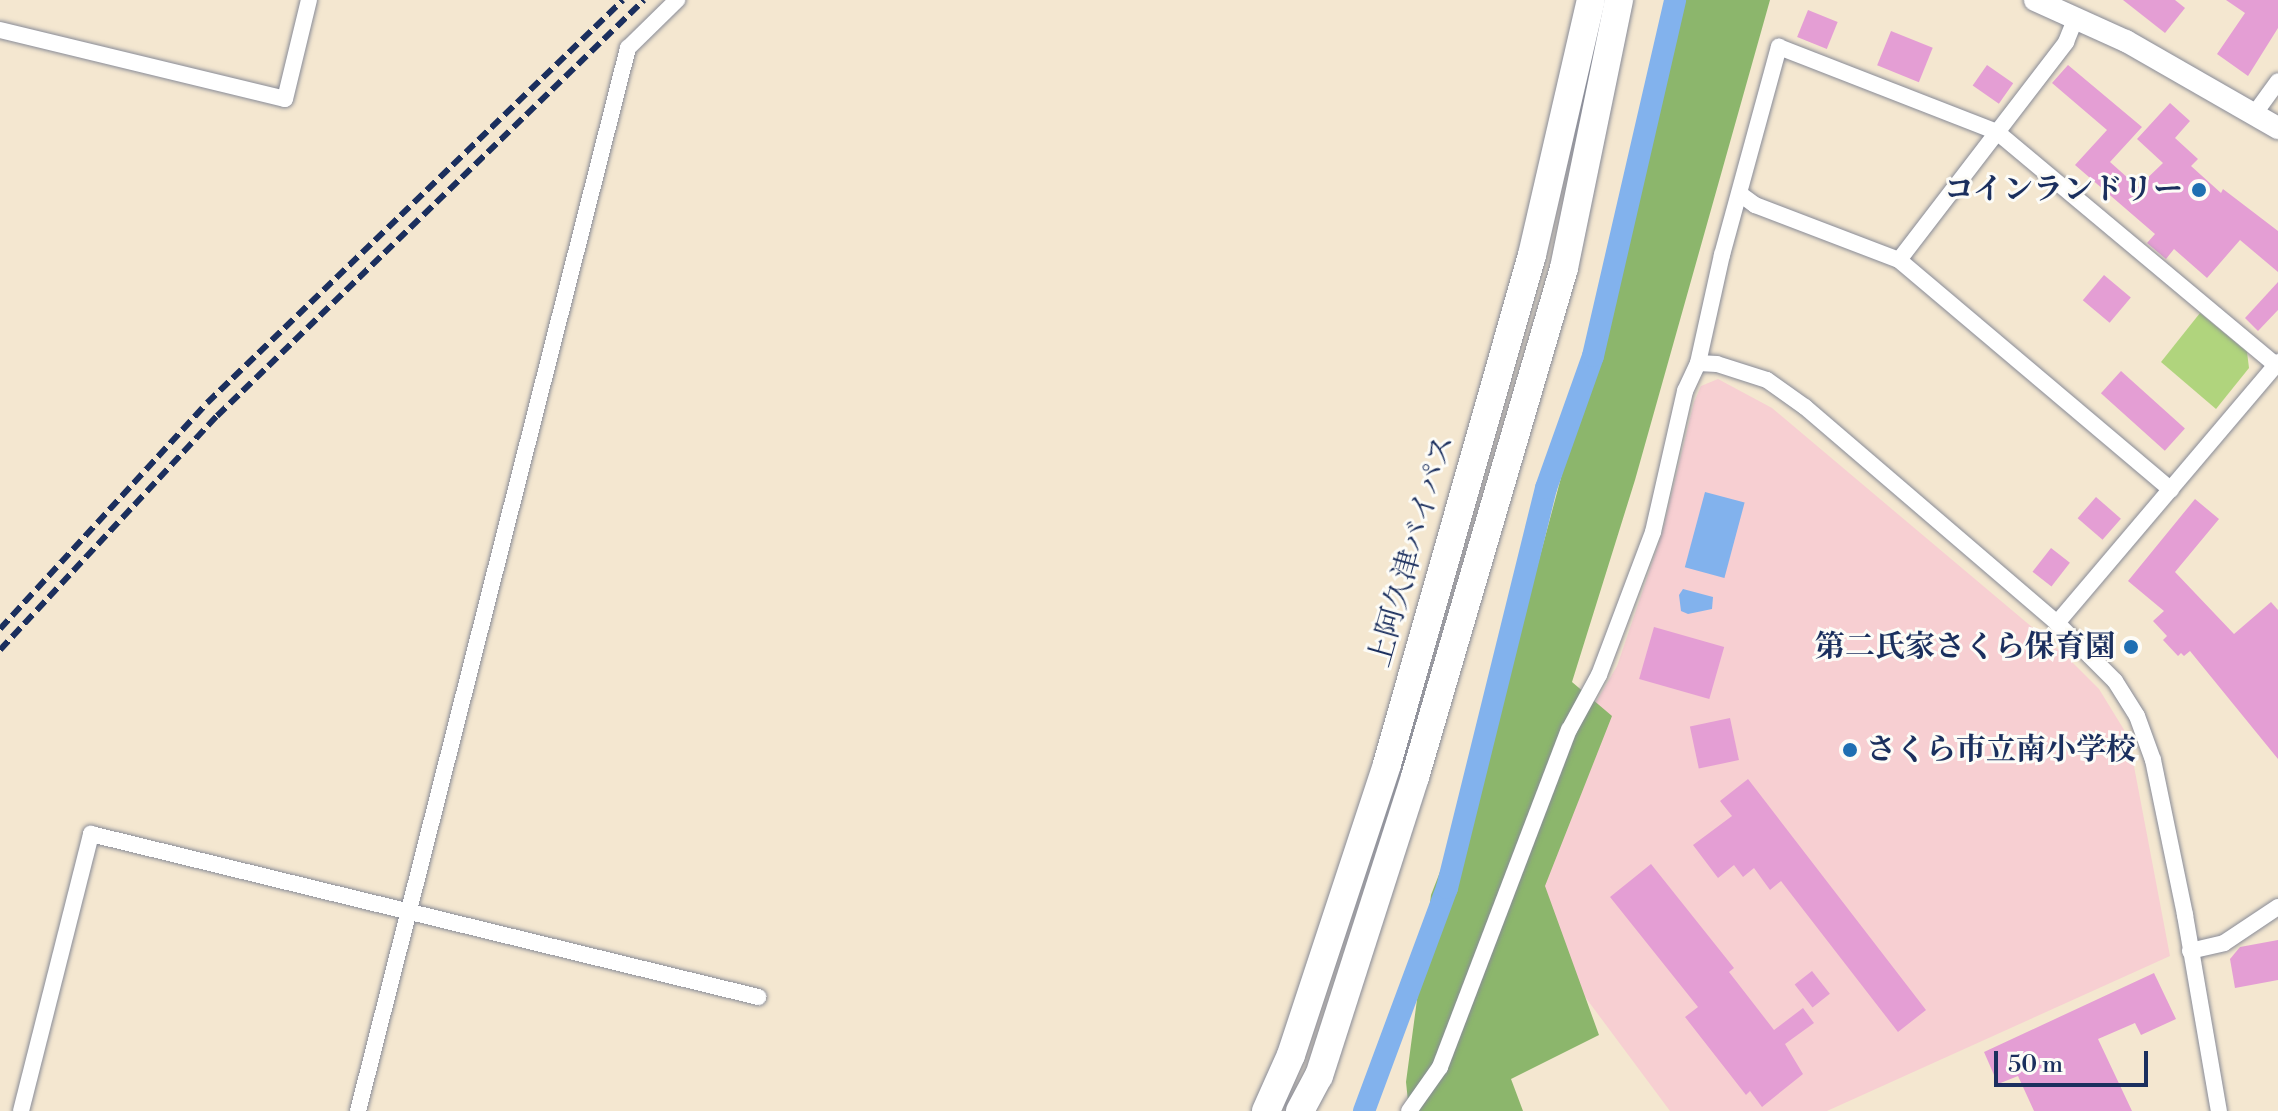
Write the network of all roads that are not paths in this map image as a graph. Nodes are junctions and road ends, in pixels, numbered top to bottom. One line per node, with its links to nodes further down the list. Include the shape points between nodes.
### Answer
1 (309, 0): 7 (street, via 285,99)
2 (677, 0): 19 (street, via 628,48)
3 (1591, 0): 24 (highway, 上阿久津バイパス, via 1532,255 1387,764 1291,1055)
4 (1619, 0): 25 (highway, via 1564,268 1415,777 1319,1076)
5 (2035, 0): 6 (street)
6 (2076, 17): 9 (street); 11 (street, via 2066,42)
7 (0, 30)
8 (2278, 81): 9 (street)
9 (2255, 113): 10 (street)
10 (2278, 128)
11 (1997, 132): 12 (street, via 1779,47); 13 (street); 15 (street)
12 (1740, 194): 13 (street, via 1755,205); 14 (street)
13 (1899, 260): 16 (street)
14 (1698, 363): 17 (street, via 1767,380 1805,407); 26 (street, via 1685,391 1653,532 1599,675 1569,730 1440,1067)
15 (2277, 364): 16 (street)
16 (2171, 490): 17 (street)
17 (2057, 623): 20 (street, via 2115,681 2137,716 2153,760)
18 (2278, 907): 20 (street, via 2224,943)
19 (410, 909): 21 (street); 22 (street, via 91,834); 23 (street)
20 (2190, 951): 27 (street)
21 (758, 997)
22 (21, 1111)
23 (358, 1111)
24 (1266, 1111)
25 (1300, 1111)
26 (1409, 1111)
27 (2219, 1111)

